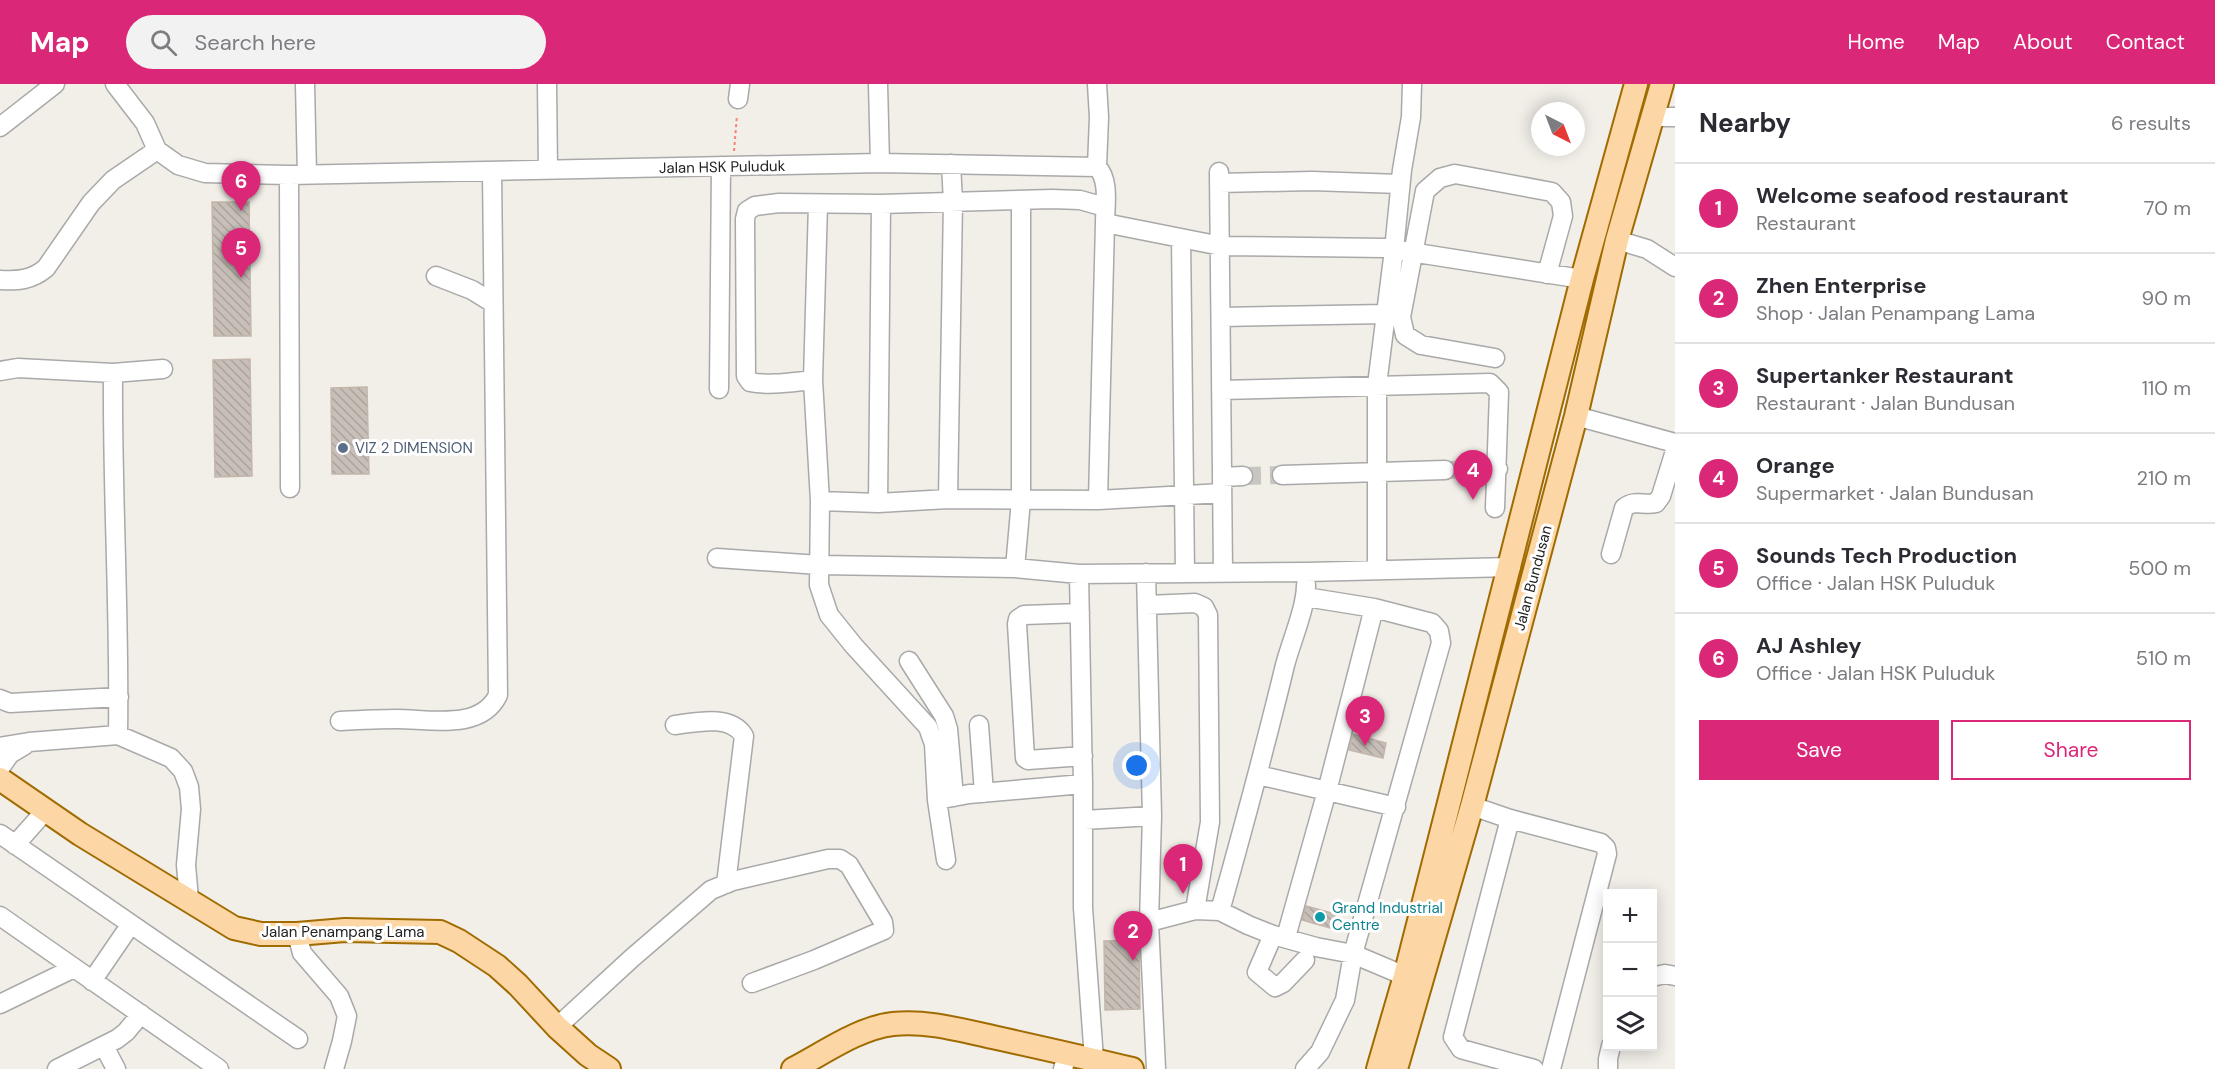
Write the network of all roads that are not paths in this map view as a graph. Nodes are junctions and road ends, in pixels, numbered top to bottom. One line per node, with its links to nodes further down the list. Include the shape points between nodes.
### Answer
1 (55, 84): 11 (street)
2 (115, 84): 12 (street, via 145,123)
3 (305, 84): 19 (street)
4 (547, 84): 17 (street)
5 (878, 84): 13 (street)
6 (1097, 84): 16 (street)
7 (1412, 84): 20 (street)
8 (1636, 84): 34 (main road, Jalan Bundusan)
9 (1662, 84): 10 (main road, Jalan Bundusan)
10 (1664, 117): 27 (main road, Jalan Bundusan)
11 (0, 128)
12 (157, 150): 19 (street, Jalan HSK Puluduk, via 178,165 205,173); 35 (street, via 113,180 46,268 15,281)
13 (880, 164): 14 (street, Jalan HSK Puluduk); 15 (street, Jalan HSK Puluduk)
14 (951, 164): 16 (street, Jalan HSK Puluduk); 22 (street)
15 (727, 166): 17 (street, Jalan HSK Puluduk); 37 (street)
16 (1097, 167): 25 (street, via 1105,180)
17 (548, 170): 18 (street, Jalan HSK Puluduk)
18 (492, 171): 19 (street, Jalan HSK Puluduk); 38 (street)
19 (298, 175): 59 (street)
20 (1400, 184): 28 (street, via 1219,178); 29 (street)
21 (1021, 200): 22 (street); 25 (street, via 1080,200); 62 (street)
22 (953, 201): 24 (street); 61 (street)
23 (818, 204): 24 (street); 36 (street, via 779,203 747,211); 45 (street)
24 (880, 204): 65 (street)
25 (1105, 215): 26 (street); 63 (street)
26 (1180, 238): 28 (street); 60 (street)
27 (1617, 240): 31 (street, via 1647,249); 49 (main road, Jalan Bundusan)
28 (1221, 246): 29 (street); 40 (street)
29 (1394, 250): 30 (street); 39 (street)
30 (1415, 253): 32 (street); 32 (street, via 1425,191 1440,178 1455,174 1544,189 1556,196 1563,216); 41 (street, via 1401,317 1406,335 1421,345)
31 (1675, 267)
32 (1547, 274): 34 (street)
33 (436, 276): 38 (street)
34 (1582, 279): 70 (main road, Jalan Bundusan)
35 (0, 280)
36 (746, 293): 37 (street); 45 (street, via 746,376 750,382)
37 (719, 295): 47 (street)
38 (493, 303): 85 (street, via 498,695 487,709 452,721)
39 (1386, 314): 40 (street); 46 (street)
40 (1221, 317): 48 (street)
41 (1495, 358)
42 (163, 369): 44 (street)
43 (0, 371): 44 (street, via 18,368)
44 (113, 373): 83 (street)
45 (813, 380): 64 (street)
46 (1377, 385): 48 (street); 53 (street, via 1495,386); 55 (street)
47 (719, 388)
48 (1221, 390): 58 (street)
49 (1576, 416): 50 (street); 99 (main road, Jalan Bundusan)
50 (1675, 443)
51 (1675, 451): 67 (street, via 1656,503 1638,502 1624,508)
52 (1478, 469): 53 (street)
53 (1498, 469): 66 (street)
54 (1445, 470): 55 (street)
55 (1376, 471): 56 (street); 72 (street)
56 (1282, 475)
57 (1243, 476): 58 (street)
58 (1222, 485): 60 (street); 76 (street)
59 (290, 488)
60 (1185, 494): 63 (street); 75 (street)
61 (948, 499): 62 (street); 65 (street)
62 (1020, 500): 63 (street); 71 (street)
63 (1098, 500)
64 (820, 501): 65 (street); 69 (street)
65 (878, 503)
66 (1495, 508)
67 (1611, 554)
68 (717, 558): 69 (street)
69 (819, 565): 71 (street); 98 (street, via 819,585 829,615 928,727)
70 (1511, 567): 72 (street); 123 (main road, Jalan Bundusan)
71 (1016, 568): 77 (street)
72 (1377, 569): 73 (street)
73 (1306, 572): 76 (street); 78 (street)
74 (1146, 573): 75 (street); 77 (street); 79 (street)
75 (1185, 573): 76 (street)
76 (1222, 573)
77 (1079, 574): 81 (street)
78 (1306, 597): 80 (street); 93 (street)
79 (1148, 605): 102 (street); 112 (street, via 1195,603 1204,607 1208,615 1210,822)
80 (1374, 608): 96 (street); 100 (street, via 1432,623 1439,631 1441,644)
81 (1080, 613): 91 (street); 91 (street, via 1024,615 1017,624 1025,758)
82 (909, 661): 98 (street, via 948,729)
83 (119, 697): 84 (street, via 10,703); 88 (street)
84 (0, 699)
85 (340, 721)
86 (675, 725): 110 (street, via 729,723 744,736)
87 (979, 725): 97 (street)
88 (118, 735): 89 (street); 107 (street, via 171,758 183,771 191,809)
89 (29, 742): 90 (street); 92 (street, via 10,754)
90 (0, 747)
91 (1083, 756): 95 (street)
92 (0, 768)
93 (1258, 775): 96 (street); 113 (street)
94 (0, 779): 101 (main road, Jalan Penampang Lama)
95 (1083, 784): 97 (street); 104 (street)
96 (1327, 791): 100 (street); 118 (street)
97 (984, 793): 98 (street)
98 (945, 798): 108 (street)
99 (1472, 806): 103 (street); 145 (main road, Jalan Bundusan)
100 (1396, 807): 119 (street)
101 (45, 811): 106 (street); 109 (main road, Jalan Penampang Lama)
102 (1152, 816): 104 (street); 115 (street)
103 (1510, 819): 146 (street, via 1453,1037 1461,1049); 147 (street, via 1601,843 1607,854)
104 (1084, 820): 133 (street, via 1083,908)
105 (0, 834): 106 (street)
106 (15, 845): 116 (street)
107 (187, 847): 109 (street); 111 (street)
108 (946, 860)
109 (163, 883): 111 (main road, Jalan Penampang Lama)
110 (726, 884): 126 (street, via 840,859 849,865 883,922 884,930 877,935); 129 (street, via 711,890)
111 (189, 899): 117 (main road, Jalan Penampang Lama, via 234,928 261,934)
112 (1196, 910): 113 (street); 115 (street)
113 (1220, 911): 118 (street, via 1248,926)
114 (1, 918): 121 (street)
115 (1149, 921): 142 (street)
116 (131, 924): 125 (street); 130 (street)
117 (297, 934): 129 (main road, Jalan Penampang Lama, via 345,930 440,932 497,966); 138 (street, via 302,953 339,996 347,1016)
118 (1280, 936): 119 (street); 120 (street, via 1257,972 1266,982 1275,987 1283,983)
119 (1353, 954): 123 (street); 143 (street, via 1345,1000 1320,1052)
120 (1305, 960)
121 (74, 968): 125 (street); 127 (street)
122 (1657, 975): 124 (street)
123 (1405, 976): 144 (main road, Jalan Bundusan)
124 (1675, 976)
125 (92, 981): 128 (street)
126 (752, 983)
127 (0, 1004)
128 (141, 1014): 131 (street, via 126,1032); 137 (street)
129 (557, 1027): 139 (main road, Jalan Penampang Lama)
130 (298, 1039)
131 (104, 1046): 135 (street); 136 (street)
132 (1610, 1051): 148 (street)
133 (1094, 1059): 134 (main road); 141 (main road)
134 (1065, 1061): 140 (main road, via 932,1026 893,1024 850,1038)
135 (57, 1069)
136 (116, 1069)
137 (219, 1069)
138 (334, 1069)
139 (609, 1069)
140 (793, 1069)
141 (1132, 1069)
142 (1156, 1069)
143 (1305, 1069)
144 (1378, 1069)
145 (1396, 1069)
146 (1534, 1069)
147 (1551, 1069)
148 (1608, 1069)

